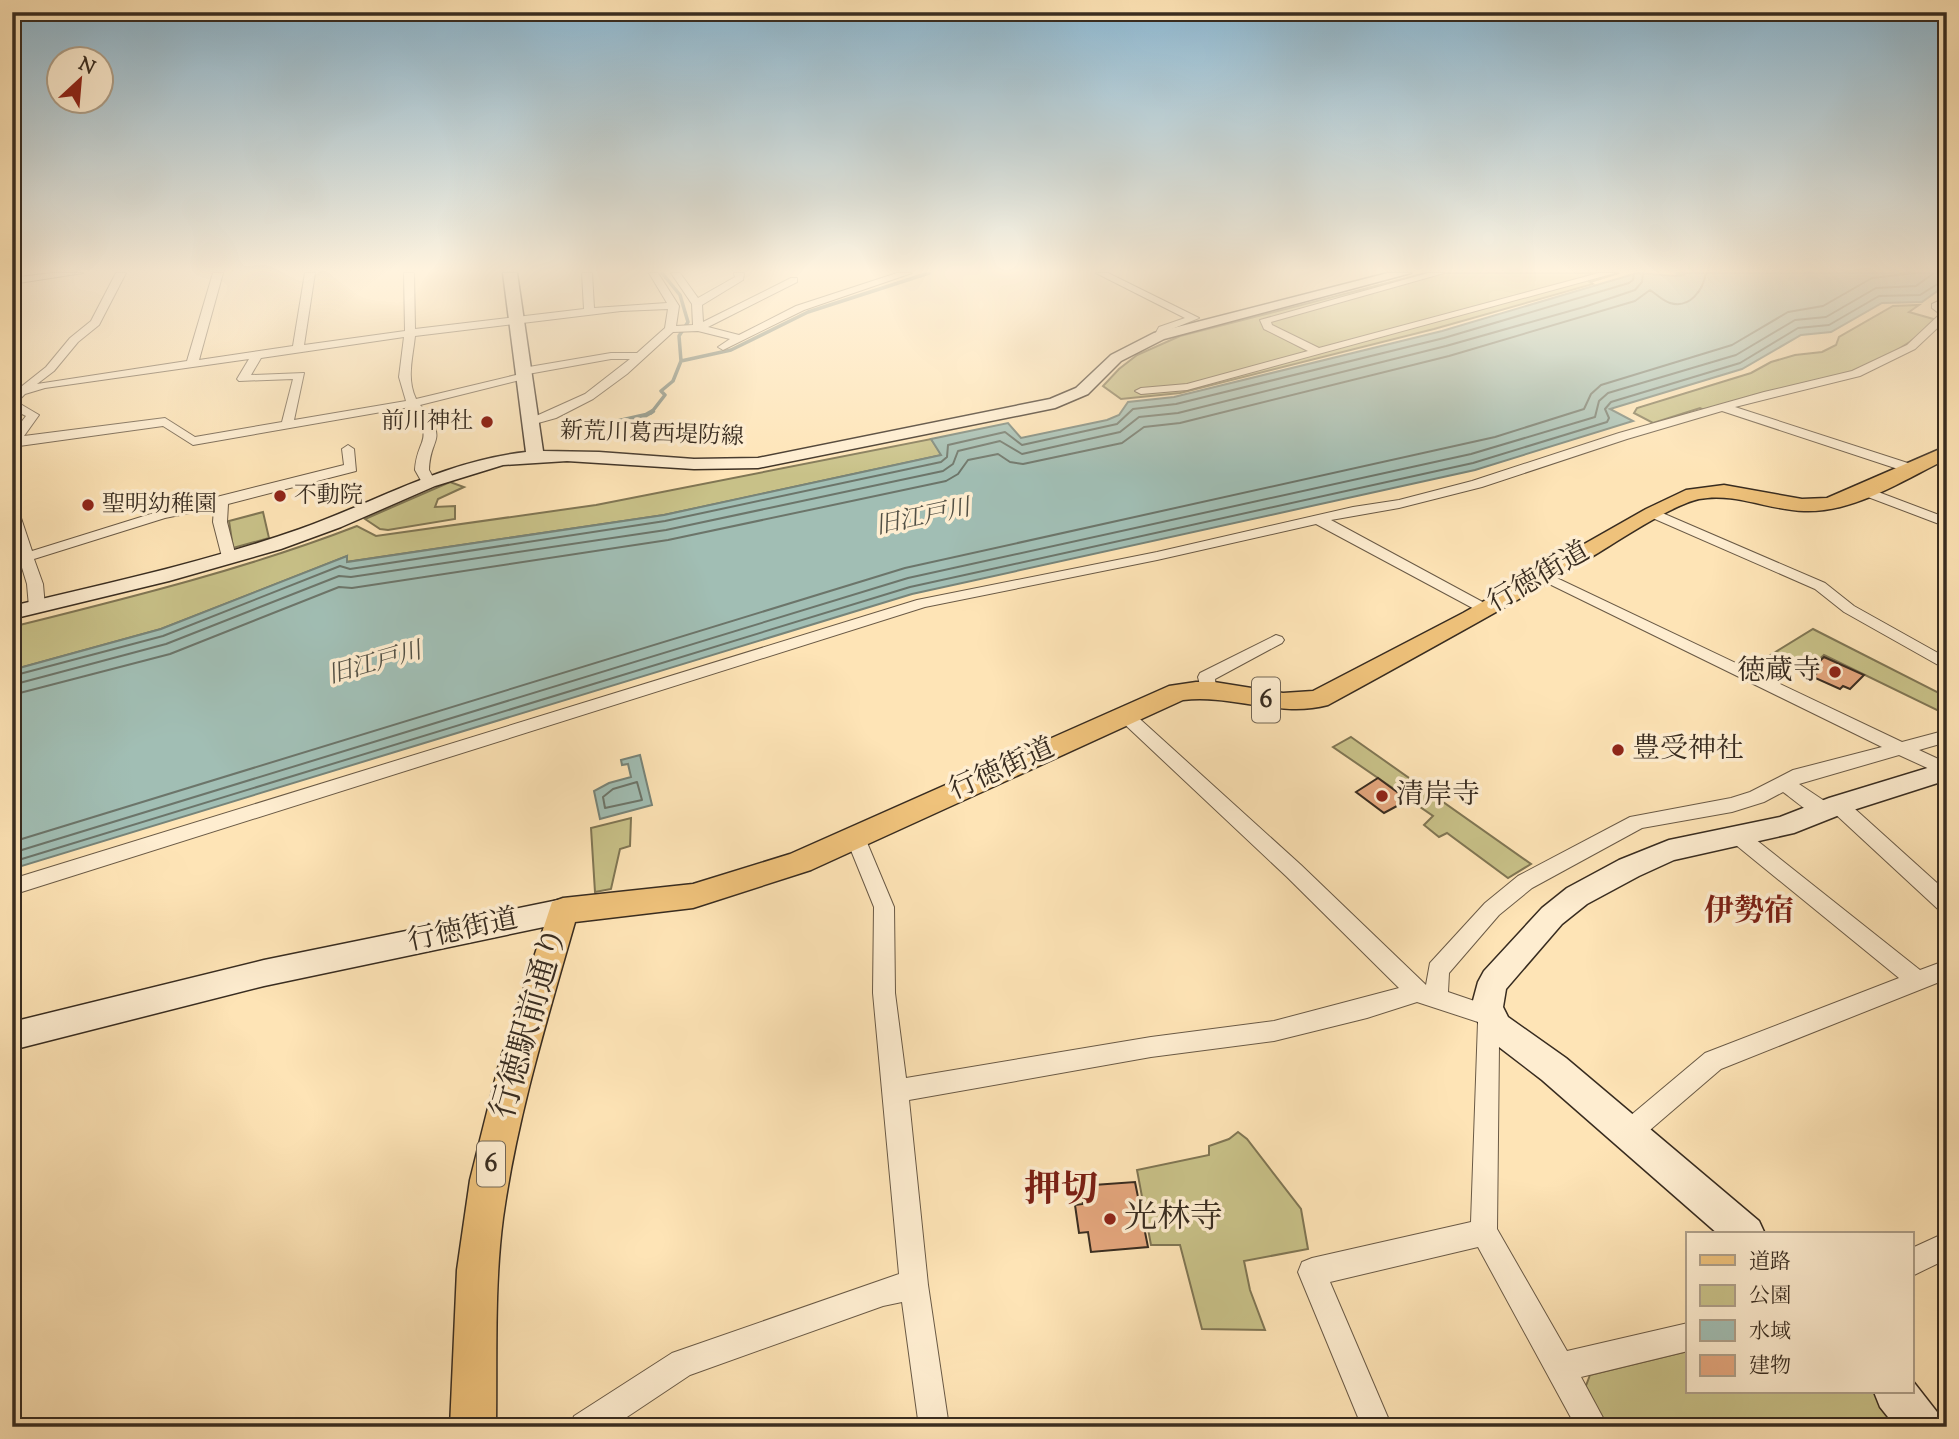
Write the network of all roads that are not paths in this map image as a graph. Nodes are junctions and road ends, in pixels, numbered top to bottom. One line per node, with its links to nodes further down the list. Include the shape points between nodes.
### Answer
1 (74, 340): 20 (street)
2 (199, 340): 18 (street)
3 (299, 340): 14 (street)
4 (360, 340): 14 (street)
5 (409, 340): 23 (street, via 405,382)
6 (518, 340): 19 (main road)
7 (658, 340): 17 (street)
8 (735, 340): 13 (street)
9 (1150, 340): 30 (main road, 新荒川葛西堤防線, via 1123,353 1082,391 1055,403 791,458 718,465)
10 (1295, 340): 15 (street)
11 (1361, 340): 15 (street)
12 (1920, 340): 24 (street, via 1856,374)
13 (723, 347)
14 (298, 349): 16 (street)
15 (1319, 352): 21 (street, via 1188,387)
16 (257, 355): 18 (street); 26 (street, via 243,379 300,376)
17 (640, 356): 19 (street, via 611,356); 25 (street, via 586,399 556,415)
18 (192, 364): 20 (street)
19 (524, 374): 23 (street); 25 (main road)
20 (24, 391): 22 (street)
21 (1141, 391)
22 (12, 402): 27 (street, via 33,415)
23 (413, 403): 26 (street); 32 (street, via 431,432 420,467)
24 (1725, 408): 31 (street); 37 (street, via 1399,505)
25 (531, 421): 30 (main road)
26 (288, 425): 27 (street, via 193,441 165,422)
27 (13, 442)
28 (348, 449): 34 (street, via 351,468)
29 (1947, 452): 31 (main road, 行徳街道 / 6)
30 (534, 456): 32 (main road, 新荒川葛西堤防線, via 477,466)
31 (1912, 470): 33 (main road, 行徳街道 / 6)
32 (429, 483): 40 (main road, 新荒川葛西堤防線, via 317,529)
33 (1866, 491): 36 (main road, 行徳街道 / 6, via 1818,506 1724,491 1702,492); 38 (street)
34 (221, 502): 39 (street, via 162,514); 40 (street, via 220,522)
35 (12, 512): 39 (street)
36 (1653, 513): 41 (main road, 行徳街道 / 6); 46 (street, via 1820,586 1849,609)
37 (1318, 519): 43 (street); 56 (street, via 922,603)
38 (1947, 523)
39 (25, 557): 42 (street, via 36,584)
40 (229, 557): 42 (main road, 新荒川葛西堤防線)
41 (1542, 575): 43 (main road, 行徳街道 / 6); 50 (street)
42 (37, 607): 44 (main road, 新荒川葛西堤防線)
43 (1485, 609): 47 (main road, 行徳街道 / 6, via 1319,699 1281,702)
44 (12, 613)
45 (1276, 640): 47 (street, via 1206,677)
46 (1947, 665)
47 (1208, 689): 48 (main road, 行徳街道 / 6, via 1178,692)
48 (1125, 715): 55 (main road, 行徳街道 / 6); 61 (street)
49 (1947, 736): 50 (street)
50 (1901, 749): 51 (street); 52 (street)
51 (1947, 771): 53 (main road)
52 (1784, 783): 53 (street); 61 (street, via 1732,805 1637,822 1525,882 1492,909 1438,970)
53 (1831, 808): 54 (main road, via 1784,826); 57 (street)
54 (1738, 836): 60 (street); 62 (main road, via 1669,850 1577,896 1552,916 1495,980 1487,999)
55 (856, 838): 58 (main road, 行徳街道 / 6, via 800,862 693,896); 64 (street, via 884,907 884,993)
56 (12, 887)
57 (1947, 905)
58 (563, 911): 63 (main road, 行徳街道, via 264,974); 74 (main road, 行徳駅前通り / 6, via 508,1092 492,1163 482,1223)
59 (1947, 969): 60 (street)
60 (1917, 980): 65 (street, via 1713,1061)
61 (1427, 996): 62 (street); 64 (street, via 1274,1031 1151,1046)
62 (1490, 1016): 65 (main road, via 1504,1034 1554,1069); 66 (street)
63 (12, 1036)
64 (896, 1091): 70 (street)
65 (1627, 1134): 67 (main road)
66 (1484, 1232): 72 (street); 77 (street, via 1312,1272)
67 (1744, 1232)
68 (1947, 1245): 69 (street)
69 (1913, 1262)
70 (914, 1285): 75 (street, via 682,1363); 76 (street)
71 (1686, 1337): 72 (street)
72 (1561, 1367): 78 (street)
73 (1897, 1394): 79 (main road)
74 (473, 1427)
75 (585, 1427)
76 (934, 1427)
77 (1377, 1427)
78 (1593, 1427)
79 (1922, 1427)

